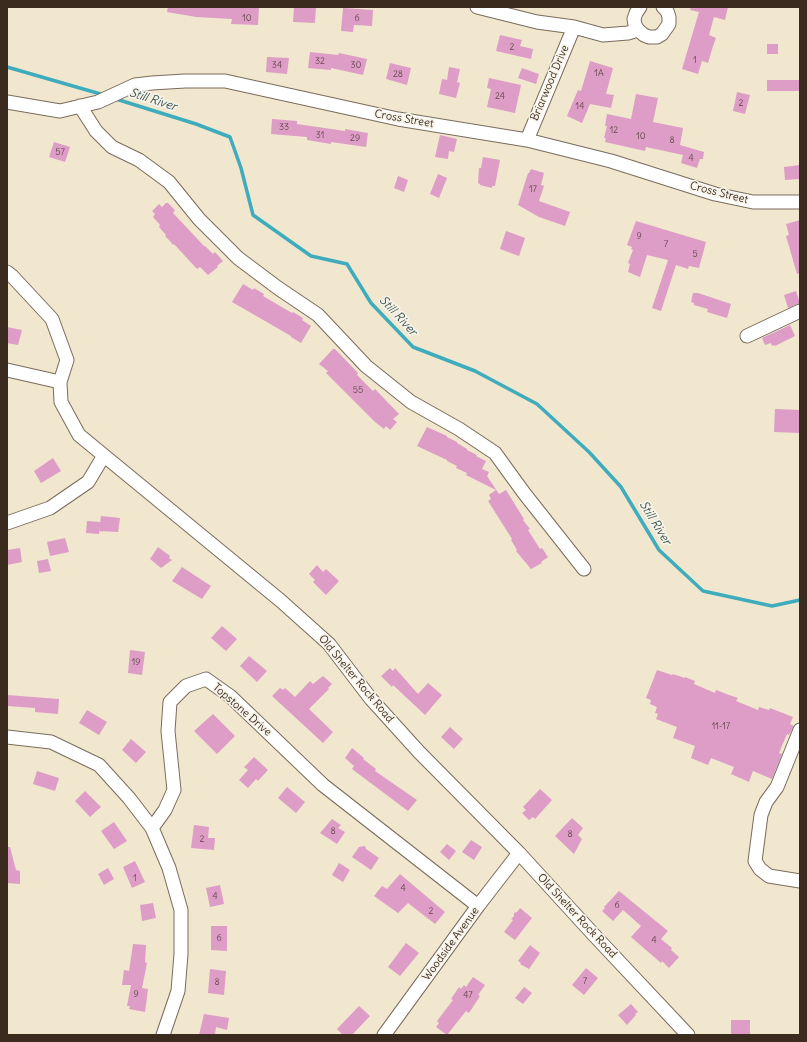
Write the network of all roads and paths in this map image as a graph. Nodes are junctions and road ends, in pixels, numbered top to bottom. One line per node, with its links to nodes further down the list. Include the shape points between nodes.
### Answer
1 (477, 7): 4 (street, via 537,22)
2 (640, 7): 5 (street, via 634,19)
3 (663, 7): 5 (street, via 669,16 662,34 649,37)
4 (574, 27): 5 (street, via 603,35); 8 (street, Briarwood Drive)
5 (638, 30)
6 (7, 102): 7 (street, Cross Street, via 60,111)
7 (80, 106): 8 (street, Cross Street, via 98,102 135,86 152,83 225,81 398,119); 17 (street, via 96,131 112,147 139,160 169,182 199,219 238,258 318,314 366,366 411,402 495,453)
8 (527, 140): 9 (street, Cross Street, via 611,162 715,194 753,202)
9 (800, 202)
10 (7, 272): 14 (street, Old Shelter Rock Road, via 52,319 67,360)
11 (800, 311): 12 (street)
12 (747, 336)
13 (7, 370): 14 (street)
14 (60, 382): 15 (street, Old Shelter Rock Road, via 60,402 78,435)
15 (103, 457): 16 (street, via 88,482 50,508); 21 (street, Old Shelter Rock Road, via 281,601 329,644 371,699 419,752)
16 (7, 524)
17 (584, 569)
18 (800, 730): 22 (street, via 777,787 766,802 761,815 755,861 769,876)
19 (7, 737): 20 (street, via 51,742 99,765)
20 (152, 828): 23 (street, Topstone Drive, via 165,810 174,790 168,731 170,702 186,686 206,679 230,696 323,785); 24 (street, via 169,868 181,910 178,991)
21 (519, 853): 23 (street, Woodside Avenue); 26 (street, Old Shelter Rock Road)
22 (800, 880)
23 (478, 906): 25 (street, Woodside Avenue)
24 (163, 1035)
25 (384, 1035)
26 (688, 1035)

